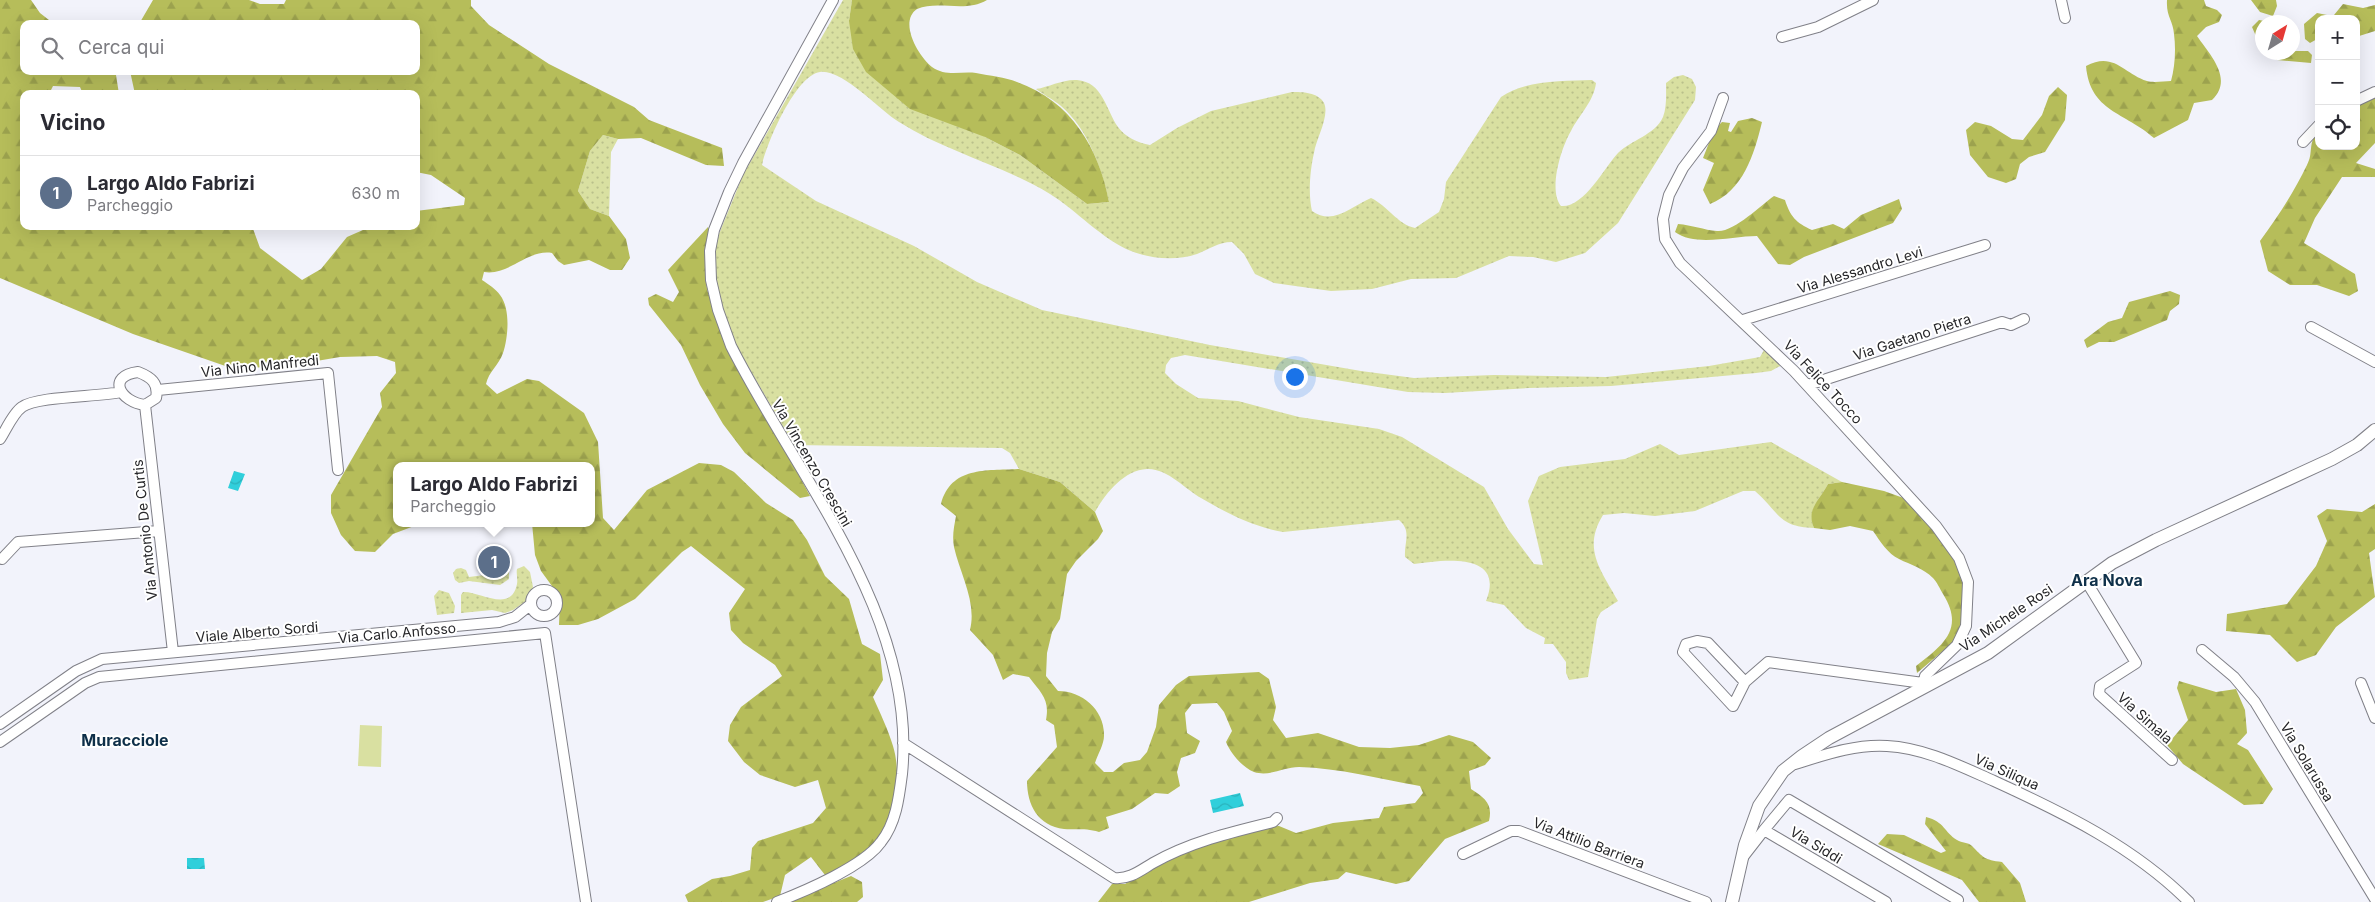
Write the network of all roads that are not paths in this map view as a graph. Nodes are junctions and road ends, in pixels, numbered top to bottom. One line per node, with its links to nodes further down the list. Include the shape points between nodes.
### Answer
1 (832, 0): 39 (street, Via Vincenzo Crescini, via 729,192 712,239 711,280 731,346 847,551 878,618 892,659)
2 (1873, 0): 5 (street, via 1818,27)
3 (2060, 0): 4 (street)
4 (2065, 18)
5 (1782, 37)
6 (2375, 92): 8 (street)
7 (1723, 98): 13 (street, Via Felice Tocco, via 1711,131 1673,186 1666,204 1663,230 1675,257)
8 (2360, 99)
9 (2315, 129): 10 (street)
10 (2303, 142)
11 (1985, 245): 13 (street, Via Alessandro Levi)
12 (2024, 319): 16 (street, Via Gaetano Pietra, via 2011,324 2002,322)
13 (1743, 320): 16 (street, Via Felice Tocco)
14 (2311, 327): 15 (street)
15 (2375, 362)
16 (1808, 385): 35 (street, Via Felice Tocco, via 1936,526 1954,549 1964,569 1968,587 1963,634 1954,648 1925,676)
17 (158, 390): 18 (street, via 154,381 138,372 122,378); 19 (street, via 156,398); 22 (street, Via Nino Manfredi, via 328,373)
18 (121, 392): 19 (street, via 137,404); 21 (street, via 22,407)
19 (145, 405): 23 (street, Via Antonio De Curtis)
20 (2375, 430): 25 (street, Via Michele Rosi, via 2357,445 2156,540)
21 (0, 439)
22 (338, 470)
23 (159, 531): 24 (street, via 18,542); 31 (street, Via Antonio De Curtis)
24 (2, 559)
25 (2086, 581): 35 (street, Via Michele Rosi, via 1988,652); 40 (street, Via Simala, via 2136,663 2100,686 2100,695)
26 (530, 605): 27 (street, via 536,614); 27 (street, via 537,591 553,594 556,606 552,614); 29 (street, Viale Alberto Sordi, via 515,617 499,622)
27 (544, 616): 28 (street)
28 (545, 633): 32 (street, Via Carlo Anfosso); 48 (street)
29 (284, 644): 31 (street, Viale Alberto Sordi); 32 (street)
30 (2202, 650): 46 (street, Via Solarussa, via 2238,681 2255,702)
31 (173, 652): 37 (street, Viale Alberto Sordi, via 92,662)
32 (286, 658): 38 (street, Via Carlo Anfosso, via 99,677 85,683)
33 (1745, 682): 33 (street, via 1733,706 1683,652 1686,644 1708,643); 35 (street, via 1768,662)
34 (2361, 682): 36 (street)
35 (1923, 686): 41 (street, Via Michele Rosi, via 1814,746)
36 (2375, 718)
37 (0, 724)
38 (0, 742)
39 (903, 743): 42 (street, via 1114,878 1129,877 1200,842 1273,822); 49 (street, Via Vincenzo Crescini, via 897,805 890,828 880,844 864,858)
40 (2172, 760)
41 (1789, 766): 45 (street, Via Michele Rosi, via 1772,785 1760,806); 53 (street, Via Siliqua, via 1841,751 1869,747 1906,749 1937,757 2039,802 2098,833)
42 (1277, 818)
43 (1764, 830): 45 (street); 47 (street, via 1789,800); 52 (street, Via Siddi)
44 (1463, 854): 50 (street, Via Attilio Barriera, via 1518,830)
45 (1741, 860): 51 (street, Via Michele Rosi)
46 (2375, 899)
47 (1958, 900)
48 (586, 902)
49 (777, 902)
50 (1706, 902)
51 (1732, 902)
52 (1886, 902)
53 (2190, 902)

